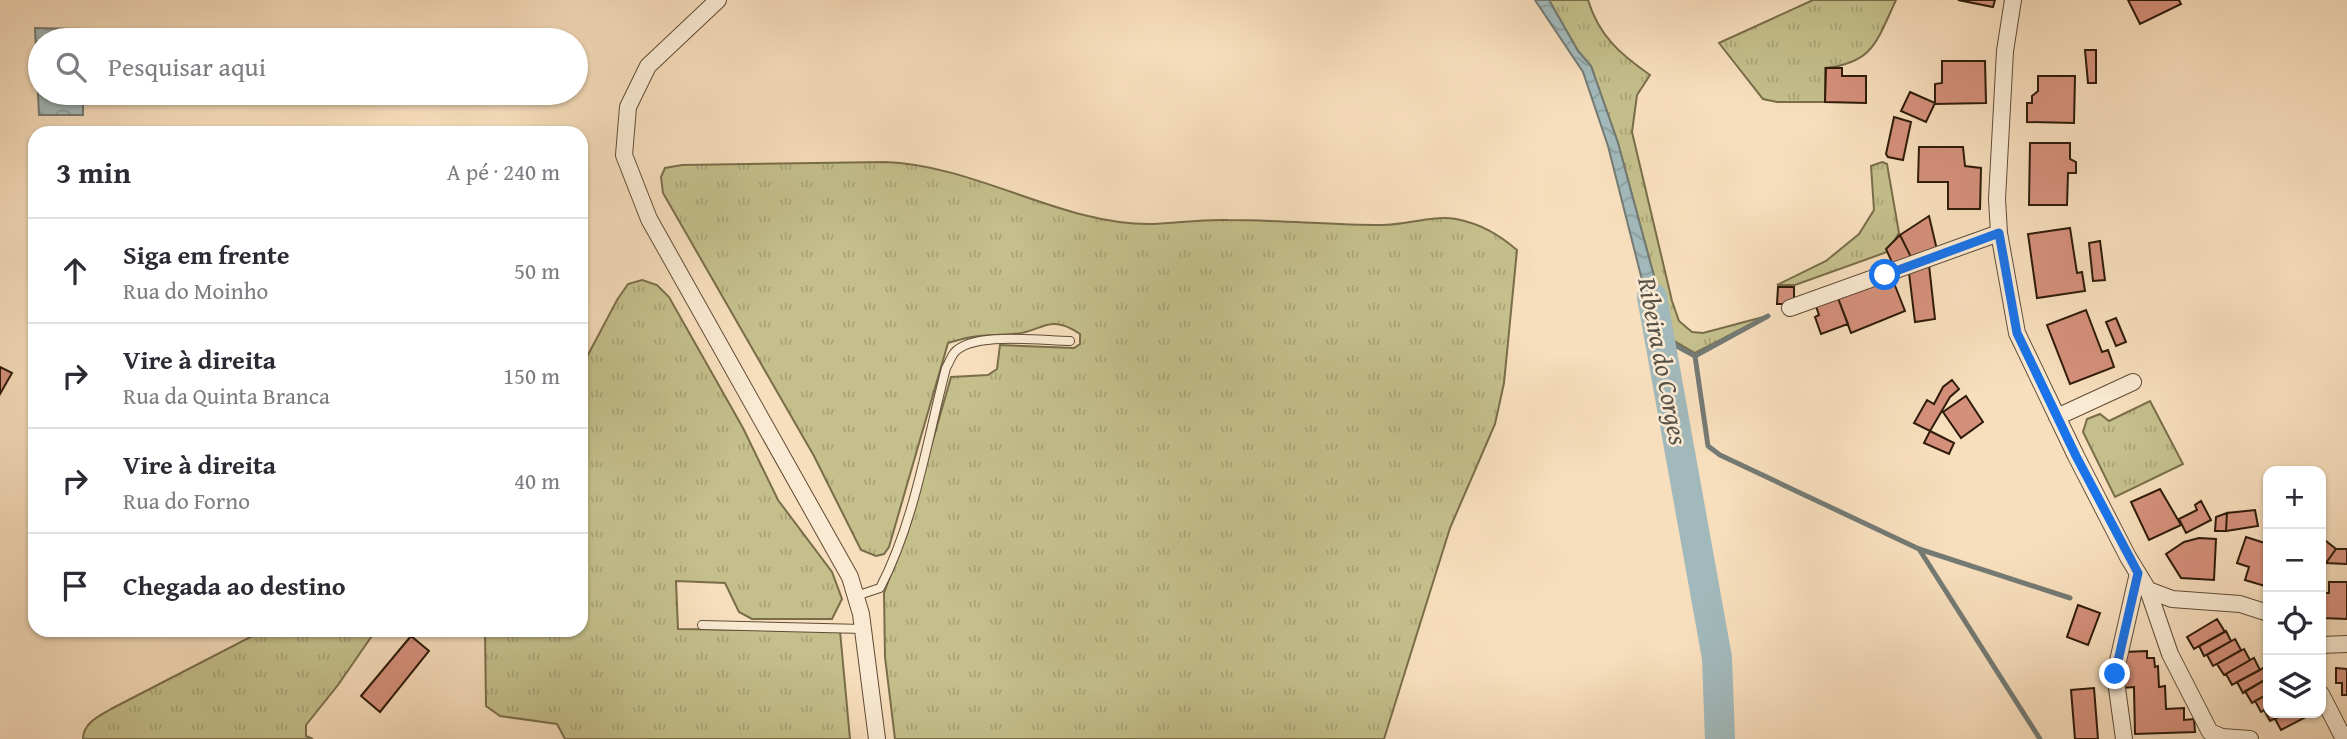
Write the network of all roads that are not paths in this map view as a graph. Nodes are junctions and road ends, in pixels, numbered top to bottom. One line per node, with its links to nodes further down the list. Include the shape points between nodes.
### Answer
1 (718, 0): 10 (street, via 648,66 628,107 624,155 649,219 850,577)
2 (2013, 0): 3 (street, via 1998,163)
3 (1999, 233): 4 (street); 7 (street, via 2017,333)
4 (1790, 308)
5 (1070, 341): 10 (lane, via 999,339 971,342 955,351 946,368 888,573 880,588)
6 (2133, 382): 7 (street)
7 (2057, 416): 8 (street)
8 (2138, 573): 9 (street); 19 (street, via 2115,674)
9 (2148, 590): 11 (street, via 2172,599 2241,604); 17 (street, via 2170,654)
10 (856, 596): 13 (street)
11 (2263, 611)
12 (702, 625): 13 (lane)
13 (863, 629): 18 (street)
14 (2347, 644): 15 (street)
15 (2326, 645)
16 (2326, 704): 21 (street)
17 (2208, 735): 20 (street)
18 (877, 739)
19 (2124, 739)
20 (2250, 739)
21 (2344, 739)

